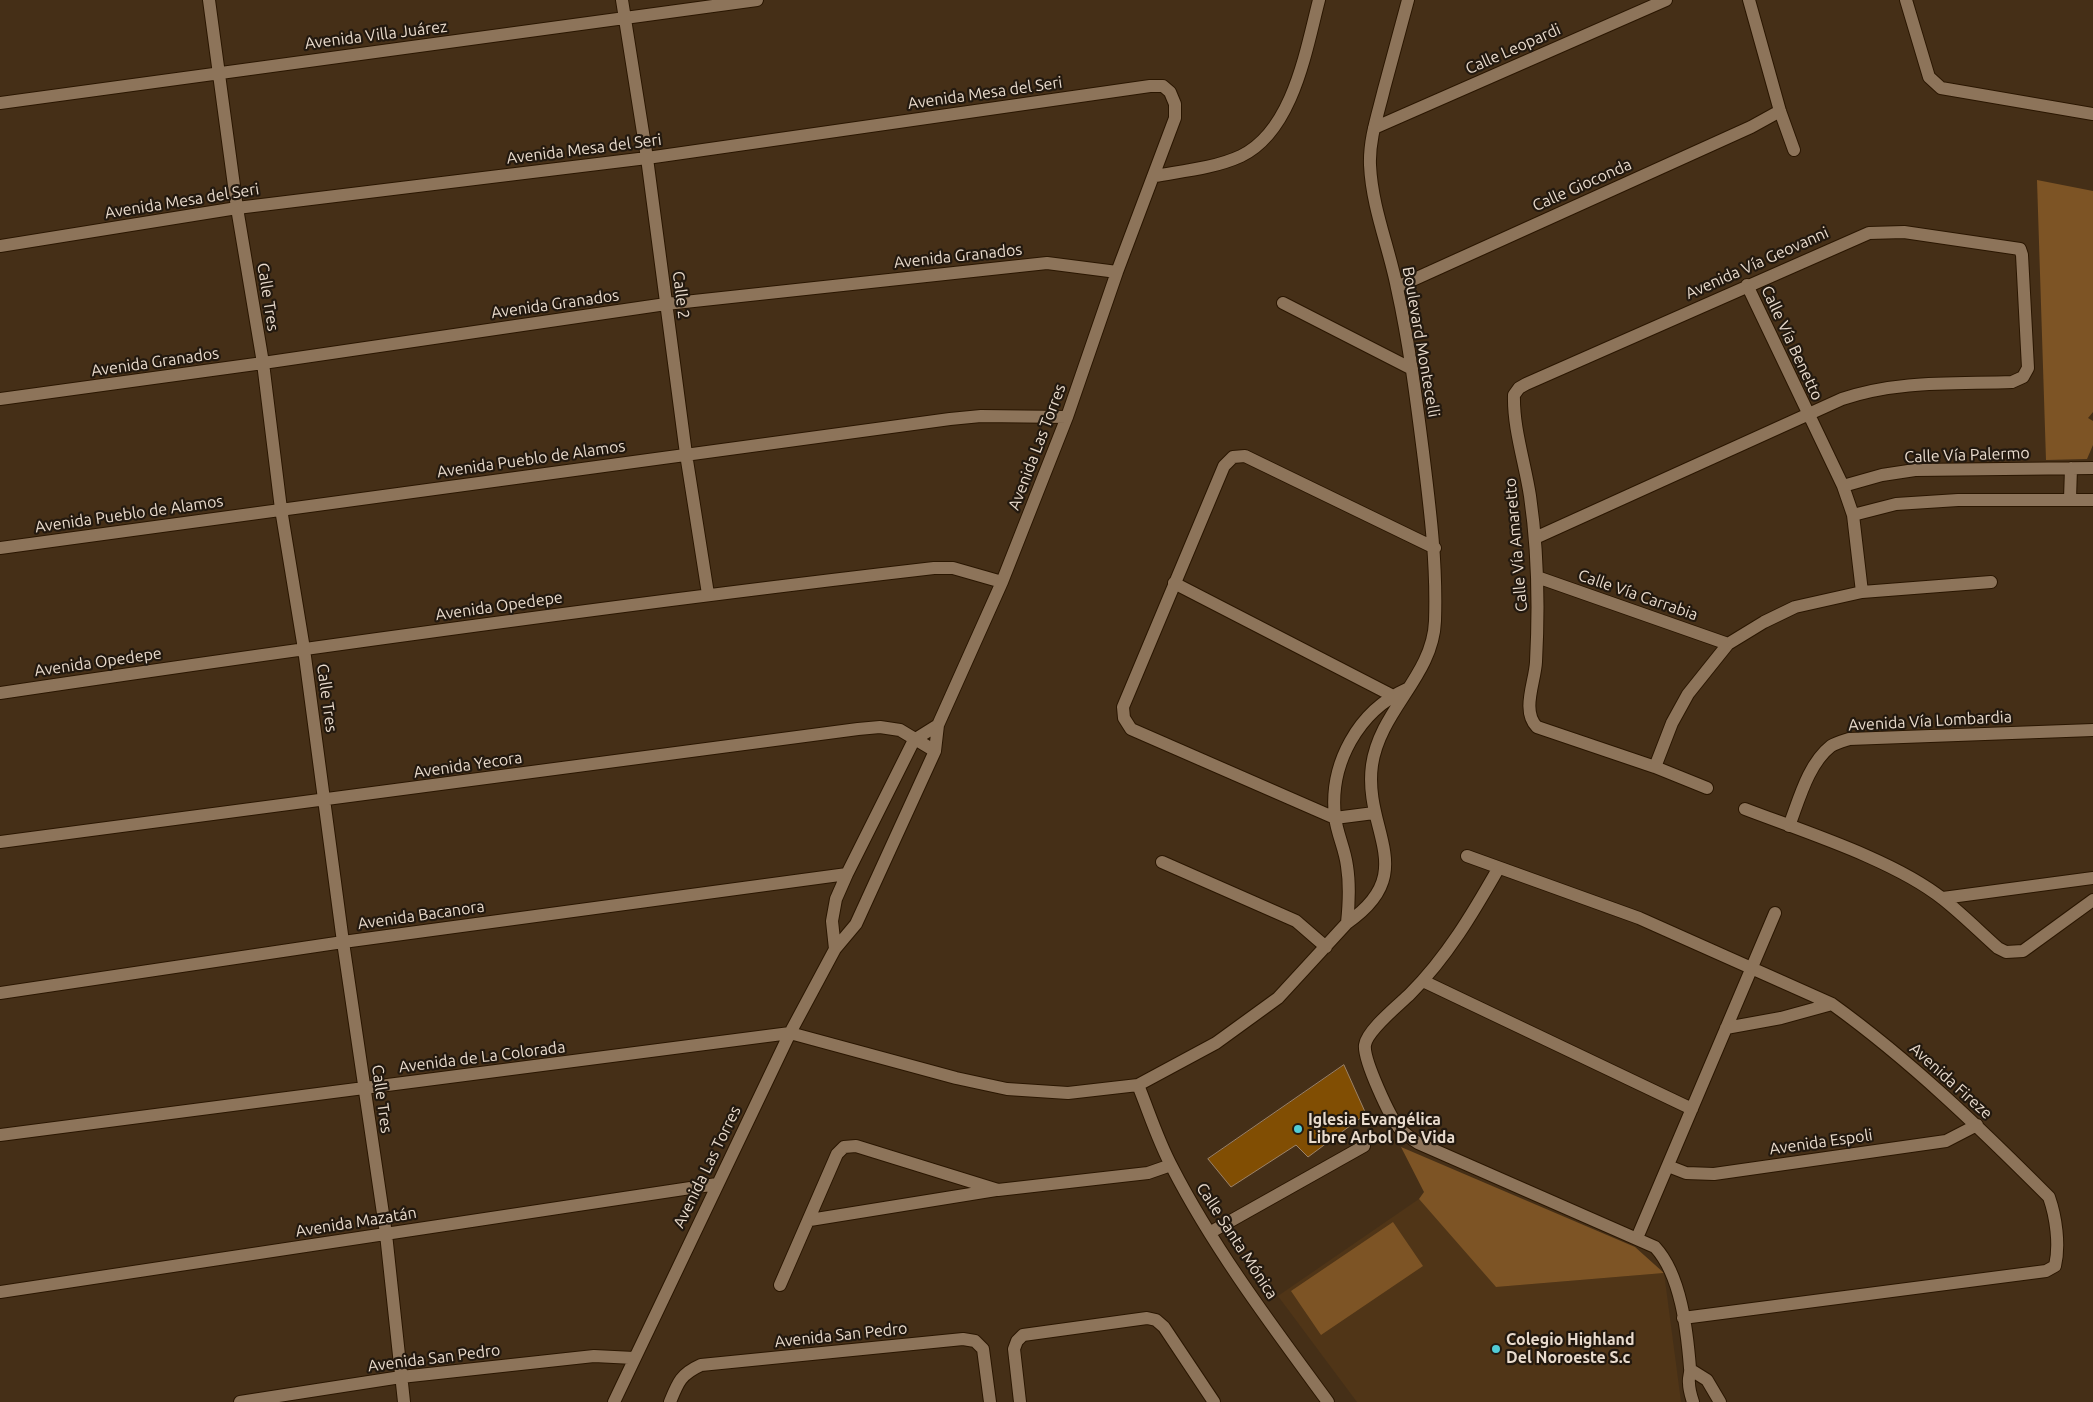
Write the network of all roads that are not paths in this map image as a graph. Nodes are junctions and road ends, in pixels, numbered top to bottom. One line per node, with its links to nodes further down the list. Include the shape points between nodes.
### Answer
1 (209, 0): 10 (street, Calle Tres)
2 (622, 0): 9 (street, Calle 2)
3 (757, 0): 9 (street, Avenida Villa Juárez)
4 (1319, 0): 18 (street, via 1297,83 1282,116 1264,137 1242,155 1210,166)
5 (1408, 0): 15 (street, Boulevard Montecelli)
6 (1666, 0): 15 (street, Calle Leopardi)
7 (1749, 0): 13 (street)
8 (1906, 0): 14 (street, via 1929,78 1941,88)
9 (625, 19): 10 (street, Avenida Villa Juárez); 17 (street, Calle 2)
10 (220, 72): 12 (street, Avenida Villa Juárez); 19 (street, Calle Tres)
11 (1170, 92): 17 (street, Avenida Mesa del Seri, via 1163,86 1150,86); 18 (street, Avenida Las Torres, via 1175,104 1175,118)
12 (0, 103)
13 (1780, 111): 16 (street); 23 (street, Calle Gioconda)
14 (2093, 114)
15 (1374, 128): 23 (street, Boulevard Montecelli, via 1370,164 1376,207)
16 (1794, 150)
17 (647, 158): 19 (street, Avenida Mesa del Seri); 25 (street, Calle 2)
18 (1155, 176): 21 (street, Avenida Las Torres)
19 (237, 208): 20 (street, Avenida Mesa del Seri); 26 (street, Calle Tres)
20 (0, 246)
21 (1117, 272): 25 (street, Avenida Granados, via 1047,264); 31 (street, Avenida Las Torres)
22 (1747, 285): 28 (street, Avenida Vía Geovanni); 30 (street, Calle Vía Benetto); 30 (street, Avenida Vía Geovanni, via 1869,233 1904,232 2020,249 2028,368 2023,377 2012,382 1871,389)
23 (1397, 287): 27 (street, Boulevard Montecelli)
24 (1283, 303): 27 (street)
25 (666, 304): 26 (street, Avenida Granados); 32 (street, Calle 2)
26 (262, 364): 29 (street, Avenida Granados); 38 (street, Calle Tres)
27 (1412, 369): 42 (street, Boulevard Montecelli)
28 (1526, 384): 40 (street, Calle Vía Amaretto, via 1514,394 1514,403)
29 (0, 399)
30 (1808, 414): 35 (street, Calle Vía Benetto); 40 (street)
31 (1067, 417): 32 (street, Avenida Pueblo de Alamos, via 982,416); 44 (street, Avenida Las Torres)
32 (686, 454): 38 (street, Avenida Pueblo de Alamos); 48 (street, Calle 2)
33 (2071, 468): 34 (street, Calle Vía Palermo); 35 (street, Calle Vía Palermo, via 1915,470); 36 (street)
34 (2093, 468)
35 (1843, 486): 39 (street, Calle Vía Benetto)
36 (2070, 499): 37 (street); 39 (street, via 1896,504)
37 (2093, 500)
38 (281, 509): 41 (street, Avenida Pueblo de Alamos); 50 (street, Calle Tres)
39 (1852, 515): 47 (street, Calle Vía Benetto)
40 (1535, 538): 43 (street, Calle Vía Amaretto)
41 (0, 548)
42 (1435, 548): 46 (street, via 1245,456 1233,457 1224,466); 52 (street, Boulevard Montecelli, via 1435,635 1428,656)
43 (1537, 577): 49 (street, Calle Vía Carrabia); 57 (street, Calle Vía Amaretto, via 1536,666 1530,721 1537,727)
44 (1002, 582): 48 (street, Avenida Opedepe, via 953,568 934,568); 53 (street, Avenida Las Torres)
45 (1991, 582): 47 (street)
46 (1174, 583): 52 (street); 62 (street, via 1123,707 1124,718 1131,729)
47 (1862, 592): 49 (street, via 1795,607)
48 (708, 594): 50 (street, Avenida Opedepe)
49 (1728, 644): 57 (street, via 1688,694 1672,723)
50 (304, 648): 51 (street, Avenida Opedepe); 59 (street, Calle Tres)
51 (0, 693)
52 (1400, 695): 61 (street, Boulevard Montecelli, via 1377,741 1370,789); 62 (street, Boulevard Montecelli, via 1373,712 1354,734 1341,760 1334,789)
53 (938, 725): 55 (street); 56 (street, Avenida Las Torres)
54 (2093, 730): 63 (street, Avenida Vía Lombardia, via 1849,739 1832,746 1821,757 1808,777)
55 (914, 740): 56 (street, Avenida Yecora); 59 (street, Avenida Yecora, via 900,730 880,727 858,729); 68 (street)
56 (935, 751): 76 (street, Avenida Las Torres, via 856,924)
57 (1655, 767): 58 (street)
58 (1707, 788)
59 (325, 800): 64 (street, Avenida Yecora); 74 (street, Calle Tres)
60 (1745, 809): 63 (street)
61 (1374, 813): 62 (street); 73 (street, Boulevard Montecelli, via 1383,840 1386,873 1372,901)
62 (1335, 818): 73 (street, Boulevard Montecelli, via 1347,866)
63 (1789, 826): 70 (street, via 1877,862)
64 (0, 842)
65 (1467, 856): 67 (street, Avenida Fireze)
66 (1162, 862): 75 (street, via 1296,921)
67 (1498, 869): 77 (street, Avenida Fireze, via 1578,894); 78 (street, via 1457,938)
68 (847, 874): 74 (street, Avenida Bacanora); 76 (street, via 836,900 832,921)
69 (2093, 878): 70 (street)
70 (1942, 898): 71 (street, via 2006,952 2023,951)
71 (2093, 900)
72 (1775, 912): 77 (street)
73 (1347, 923): 75 (street, Boulevard Montecelli)
74 (343, 942): 79 (street, Avenida Bacanora); 84 (street, Calle Tres)
75 (1326, 947): 83 (street, Boulevard Montecelli, via 1278,998 1216,1043)
76 (835, 949): 82 (street, Avenida Las Torres)
77 (1752, 968): 80 (street, Avenida Fireze); 81 (street)
78 (1423, 981): 85 (street); 96 (street, via 1372,1031 1365,1044 1388,1113 1400,1130 1418,1143)
79 (0, 992)
80 (1832, 1004): 81 (street); 86 (street, Avenida Fireze, via 1868,1030)
81 (1726, 1028): 85 (street)
82 (790, 1033): 83 (street, via 1007,1089 1068,1093); 84 (street, Avenida de La Colorada); 91 (street, Avenida Las Torres)
83 (1138, 1086): 89 (street, Calle Santa Mónica)
84 (364, 1089): 87 (street, Avenida de La Colorada); 95 (street, Calle Tres)
85 (1692, 1109): 90 (street)
86 (1977, 1125): 90 (street, Avenida Espoli, via 1946,1141 1714,1174 1686,1173); 99 (street, Avenida Fireze, via 2048,1197 2053,1208 2057,1255 2054,1266 2046,1270)
87 (0, 1135)
88 (1364, 1146): 94 (street)
89 (1171, 1165): 92 (street, via 1148,1173); 94 (street, Calle Santa Mónica)
90 (1668, 1166): 96 (street)
91 (717, 1184): 95 (street, Avenida Mazatán); 100 (street, Avenida Las Torres)
92 (998, 1190): 93 (street); 93 (street, via 856,1146 844,1147 837,1154)
93 (810, 1220): 97 (street)
94 (1211, 1232): 110 (street, Calle Santa Mónica, via 1275,1330)
95 (386, 1234): 98 (street, Avenida Mazatán); 102 (street, Calle Tres)
96 (1637, 1238): 99 (street, via 1655,1247 1666,1258 1673,1273)
97 (780, 1285)
98 (0, 1292)
99 (1683, 1318): 101 (street)
100 (634, 1358): 102 (street, Avenida San Pedro, via 594,1356); 105 (street, Avenida Las Torres)
101 (1691, 1370): 111 (street, via 1688,1382); 112 (street, via 1707,1380)
102 (401, 1377): 103 (street, Avenida San Pedro); 104 (street, Calle Tres)
103 (240, 1402)
104 (404, 1402)
105 (614, 1402)
106 (670, 1402): 107 (street, Avenida San Pedro, via 677,1383 686,1372 701,1365 963,1339 975,1341 982,1349)
107 (990, 1402)
108 (1020, 1402): 109 (street, via 1014,1348 1023,1335 1147,1318 1164,1327)
109 (1214, 1402)
110 (1328, 1402)
111 (1692, 1402)
112 (1720, 1402)

